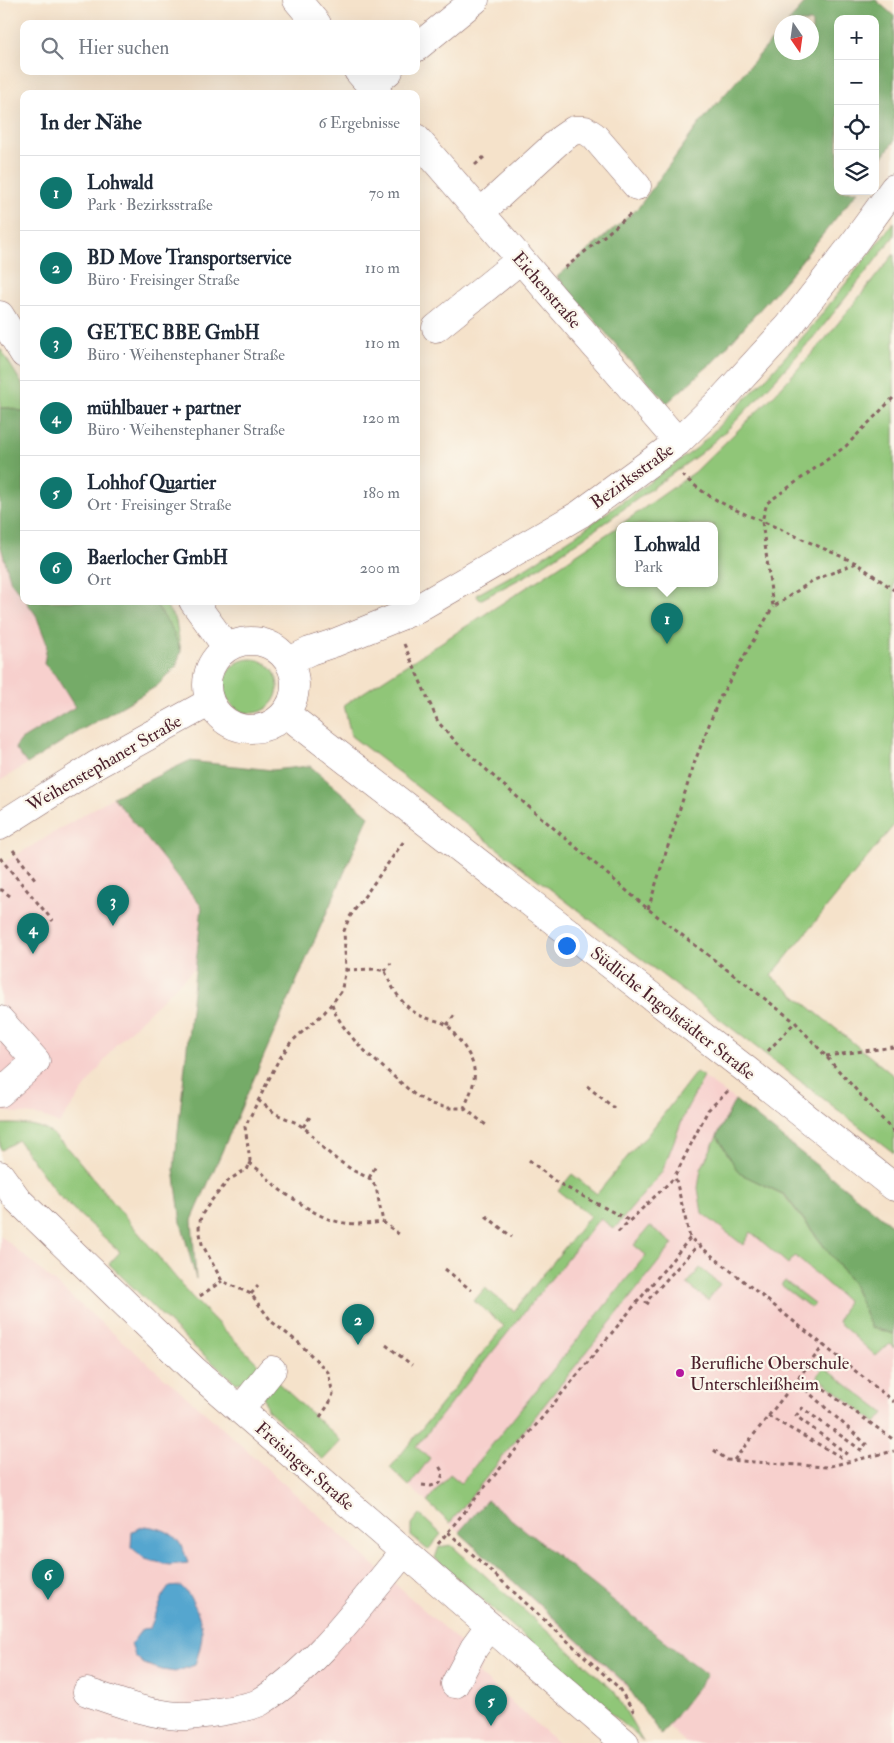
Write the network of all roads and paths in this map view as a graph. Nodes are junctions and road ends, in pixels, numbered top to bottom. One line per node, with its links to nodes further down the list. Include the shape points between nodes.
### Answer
1 (297, 0): 3 (street)
2 (475, 0): 4 (street)
3 (314, 20)
4 (420, 45)
5 (420, 143): 8 (street, Eichenstraße)
6 (894, 188): 15 (street, Bezirksstraße, via 789,326)
7 (635, 199): 8 (street, via 594,136 585,130 574,130); 10 (path)
8 (480, 213): 9 (street, Eichenstraße)
9 (520, 260): 10 (street, Eichenstraße); 12 (street)
10 (544, 286): 15 (street, Eichenstraße)
11 (0, 315): 13 (street)
12 (436, 328)
13 (20, 348)
14 (894, 397): 17 (path, via 846,446 767,503)
15 (678, 442): 24 (street, Bezirksstraße, via 580,514 413,612)
16 (682, 475): 17 (path, via 727,507)
17 (762, 521): 18 (path); 21 (path)
18 (856, 563): 19 (path); 21 (path, via 812,581)
19 (894, 590)
20 (196, 605): 23 (street)
21 (773, 607): 34 (path, via 719,699 695,761)
22 (402, 641): 34 (path, via 438,722 457,743)
23 (227, 648): 24 (street, via 254,640 279,651); 25 (street, via 217,656 206,678)
24 (288, 661): 26 (street, via 294,674 295,688)
25 (210, 702): 26 (street, via 218,715 244,729 259,729 274,723); 28 (street, Weihenstephaner Straße, via 96,765)
26 (285, 713): 27 (street, Südliche Ingolstädter Straße)
27 (421, 818): 37 (path, via 348,918 344,931); 46 (street, Südliche Ingolstädter Straße)
28 (0, 826)
29 (12, 850): 31 (path)
30 (0, 858): 35 (path)
31 (35, 879)
32 (0, 890): 33 (path)
33 (10, 896)
34 (648, 910): 42 (path)
35 (53, 921)
36 (391, 963): 38 (path)
37 (346, 970): 38 (path); 39 (path, via 341,992)
38 (385, 971): 43 (path, via 390,986 405,1004 418,1015)
39 (332, 1003): 49 (path, via 291,1042); 50 (path, via 335,1013 355,1041 415,1095 432,1104)
40 (456, 1013): 43 (path)
41 (0, 1020): 48 (street, via 36,1061)
42 (795, 1022): 45 (path); 46 (path)
43 (447, 1026): 50 (path, via 469,1054 475,1071 473,1088)
44 (894, 1047): 45 (path)
45 (826, 1056): 55 (path)
46 (748, 1071): 60 (path, via 708,1110); 62 (street, Südliche Ingolstädter Straße)
47 (587, 1086): 51 (path)
48 (0, 1092)
49 (258, 1100): 54 (path, via 276,1114); 57 (path, via 245,1127)
50 (464, 1108): 53 (path)
51 (614, 1108)
52 (312, 1114): 54 (path)
53 (486, 1125)
54 (303, 1127): 61 (path, via 336,1159)
55 (894, 1132)
56 (529, 1160): 64 (path, via 556,1182)
57 (249, 1163): 65 (path, via 261,1170 279,1189 328,1220 362,1225); 72 (path, via 248,1168 229,1180 211,1201 201,1216 198,1228 202,1244)
58 (377, 1164): 61 (path)
59 (0, 1175): 83 (street, Freisinger Straße, via 25,1207)
60 (676, 1176): 64 (path); 69 (path)
61 (369, 1178): 65 (path, via 376,1187)
62 (894, 1187)
63 (486, 1216): 68 (path)
64 (628, 1220): 66 (path)
65 (383, 1222): 67 (path)
66 (618, 1232)
67 (400, 1235)
68 (512, 1238)
69 (690, 1238): 70 (path); 92 (path)
70 (698, 1245): 77 (path, via 646,1302); 79 (path)
71 (444, 1269): 74 (path)
72 (222, 1281): 75 (path); 76 (path)
73 (258, 1286): 75 (path)
74 (471, 1290)
75 (251, 1294): 85 (path, via 272,1322 328,1372 333,1394)
76 (200, 1296)
77 (649, 1304)
78 (386, 1345): 80 (path)
79 (824, 1345): 82 (path); 84 (path)
80 (412, 1365)
81 (272, 1370): 83 (street)
82 (894, 1402)
83 (240, 1410): 93 (street, Freisinger Straße)
84 (768, 1416): 86 (path, via 841,1457 846,1453 796,1416 802,1408 861,1450 866,1444 807,1391 815,1383); 89 (path)
85 (320, 1417)
86 (894, 1440)
87 (714, 1450): 89 (path, via 727,1460)
88 (894, 1451): 89 (path, via 826,1467)
89 (734, 1460)
90 (438, 1464): 91 (path, via 443,1473 440,1483)
91 (422, 1485)
92 (448, 1532): 93 (path); 97 (path, via 618,1687)
93 (412, 1559): 94 (street, Freisinger Straße); 96 (street, via 303,1670 259,1703 180,1716 146,1712)
94 (490, 1626): 95 (street); 98 (street, Freisinger Straße)
95 (454, 1684)
96 (87, 1692)
97 (639, 1718)
98 (625, 1743)

